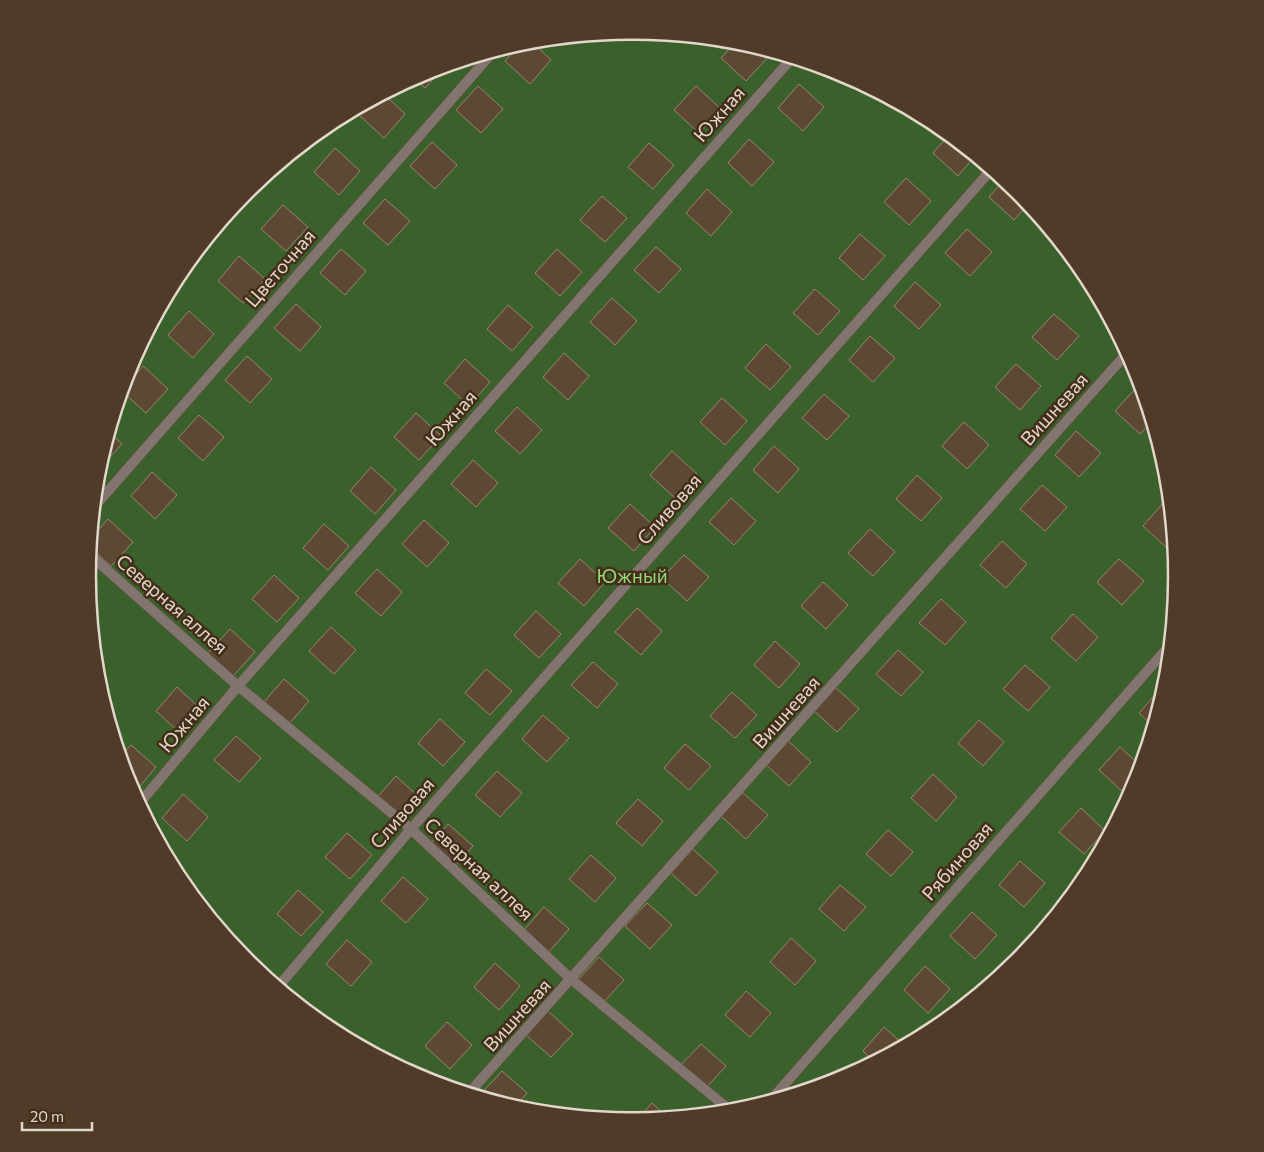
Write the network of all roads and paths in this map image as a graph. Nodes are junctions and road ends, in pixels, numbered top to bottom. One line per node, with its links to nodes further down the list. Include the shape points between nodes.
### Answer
1 (486, 60): 5 (street, Цветочная)
2 (788, 63): 8 (street, Южная)
3 (987, 175): 10 (street, Сливовая)
4 (1122, 359): 11 (street, Вишневая)
5 (102, 498)
6 (96, 561): 8 (street, Северная аллея)
7 (1162, 654): 14 (street, Рябиновая)
8 (238, 686): 9 (street, Южная); 10 (street, Северная аллея)
9 (144, 798)
10 (411, 829): 11 (street, Северная аллея); 12 (street, Сливовая)
11 (572, 980): 13 (street, Вишневая); 15 (street, Северная аллея)
12 (282, 982)
13 (473, 1088)
14 (778, 1092)
15 (723, 1104)

